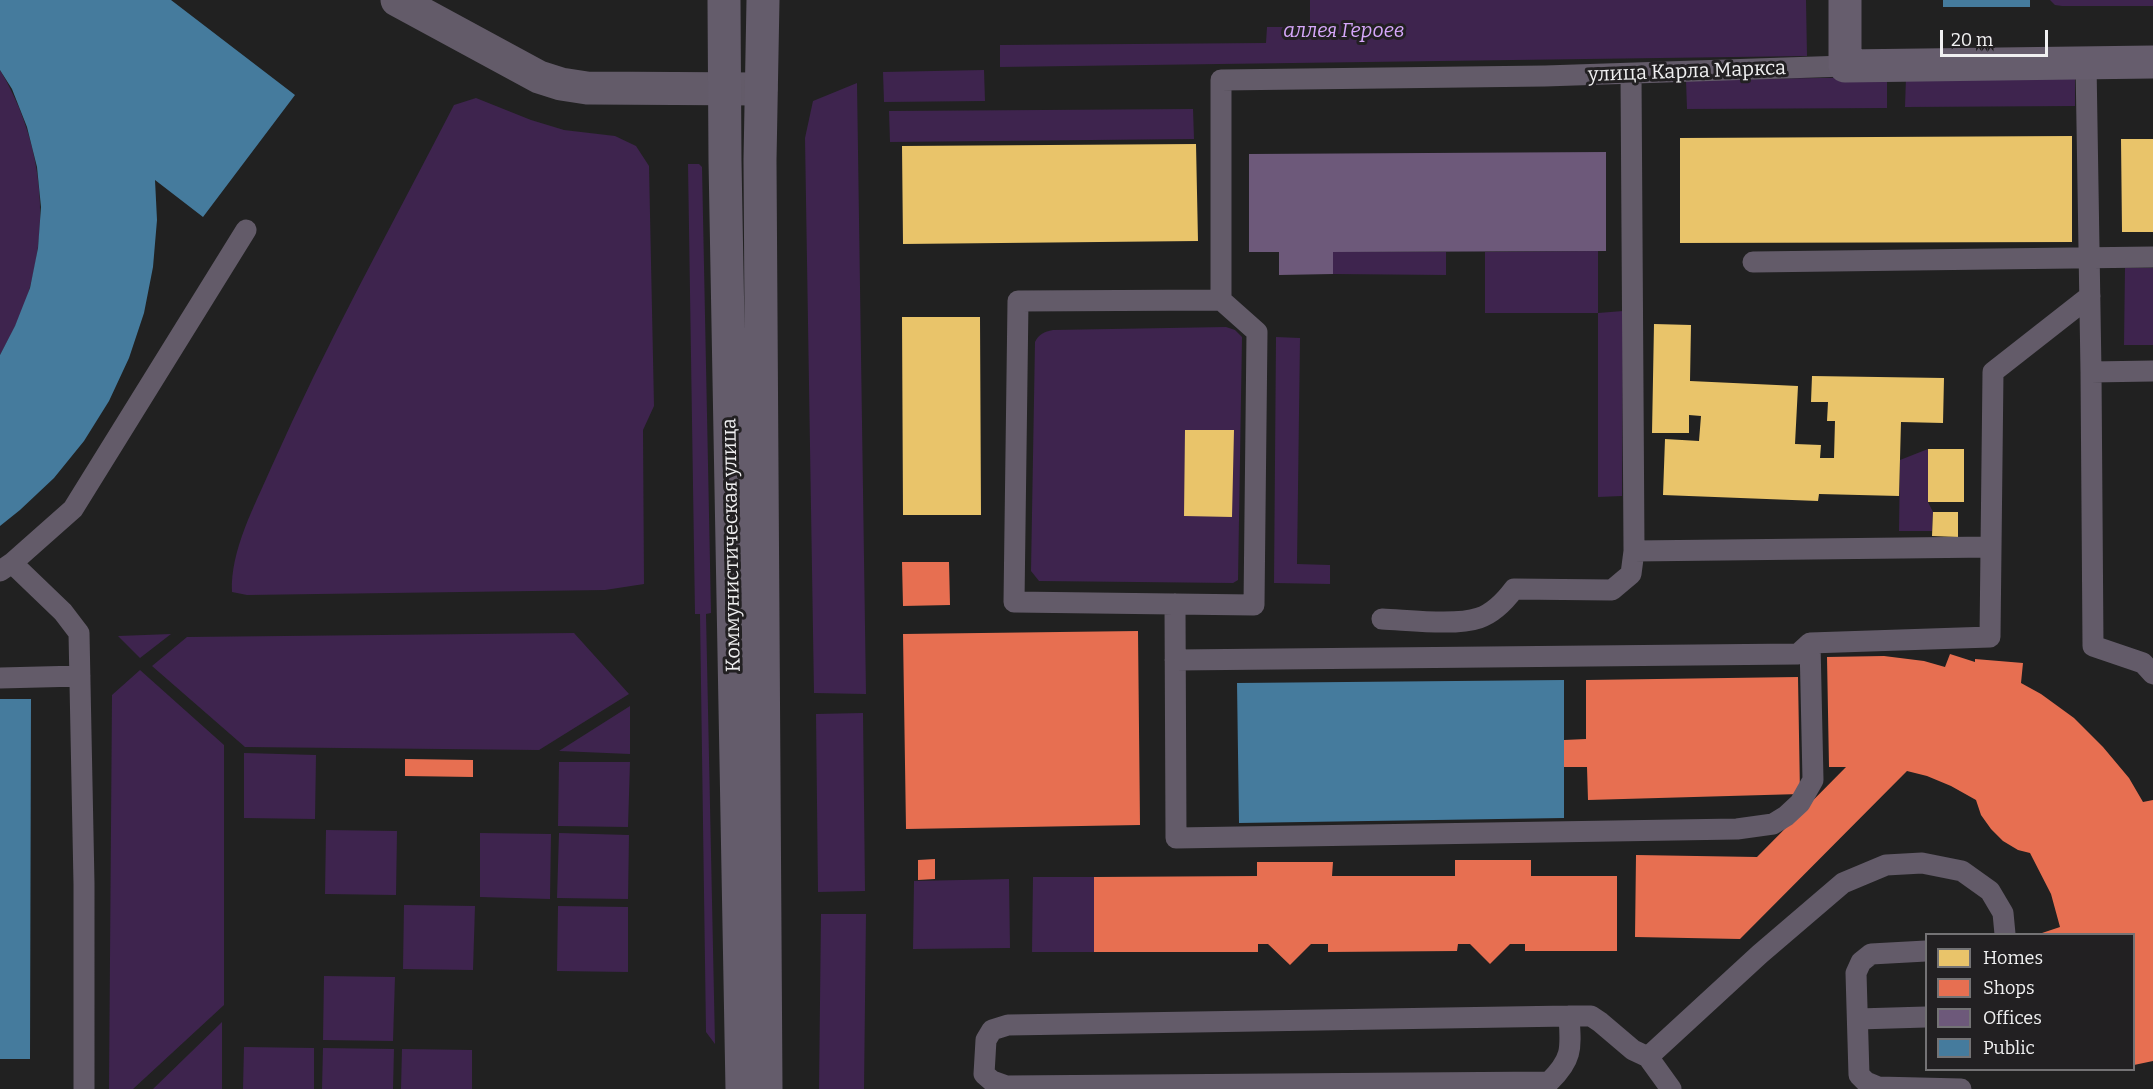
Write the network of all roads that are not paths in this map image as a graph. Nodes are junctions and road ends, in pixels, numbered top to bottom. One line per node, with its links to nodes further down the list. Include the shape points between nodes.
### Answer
1 (397, 0): 9 (street, via 539,77 561,84 587,88)
2 (724, 0): 9 (main road, Коммунистическая улица)
3 (763, 0): 10 (main road, Коммунистическая улица)
4 (1845, 0): 7 (street)
5 (2153, 62): 6 (street, улица Карла Маркса)
6 (2086, 63): 7 (street, улица Карла Маркса); 13 (lane)
7 (1845, 66): 8 (lane, улица Карла Маркса)
8 (1630, 74): 16 (lane, улица Карла Маркса, via 1221,80); 20 (lane)
9 (725, 89): 10 (street); 36 (main road, Коммунистическая улица)
10 (761, 89): 37 (main road, Коммунистическая улица)
11 (246, 230): 21 (lane, via 73,509)
12 (2153, 257): 13 (lane)
13 (2089, 258): 14 (lane); 15 (lane)
14 (1753, 262)
15 (2090, 296): 18 (lane); 19 (lane, via 1993,372)
16 (1221, 300): 22 (lane, via 1257,332 1254,605); 22 (lane, via 1018,301 1014,602)
17 (2153, 371): 18 (lane)
18 (2091, 372): 26 (lane, via 2093,646 2143,663)
19 (1991, 547): 20 (lane); 24 (lane, via 1990,636)
20 (1634, 550): 23 (lane, via 1631,574 1612,590 1515,589 1503,603 1480,618)
21 (6, 567): 27 (lane, via 63,612 79,633)
22 (1175, 604): 25 (lane)
23 (1382, 619)
24 (1810, 643): 25 (lane, via 1798,654); 25 (lane, via 1812,780 1800,803 1786,816 1773,824 1737,829 1176,838)
25 (1175, 660)
26 (2153, 674)
27 (80, 676): 28 (lane); 35 (lane)
28 (0, 678)
29 (2005, 933): 34 (lane, via 2003,913 1990,891 1962,871 1922,863 1886,865 1843,883)
30 (1925, 951): 33 (lane, via 1871,954 1861,962 1856,973)
31 (1569, 1016): 31 (lane, via 1571,1047 1563,1068 1549,1082 1006,1086 984,1074 986,1040 992,1030 1008,1025); 34 (lane, via 1591,1016 1633,1050)
32 (1925, 1017): 33 (lane)
33 (1857, 1019): 39 (lane, via 1859,1075 1866,1082 1878,1087)
34 (1648, 1057): 38 (lane)
35 (84, 1089)
36 (742, 1089)
37 (766, 1089)
38 (1671, 1089)
39 (1961, 1089)

